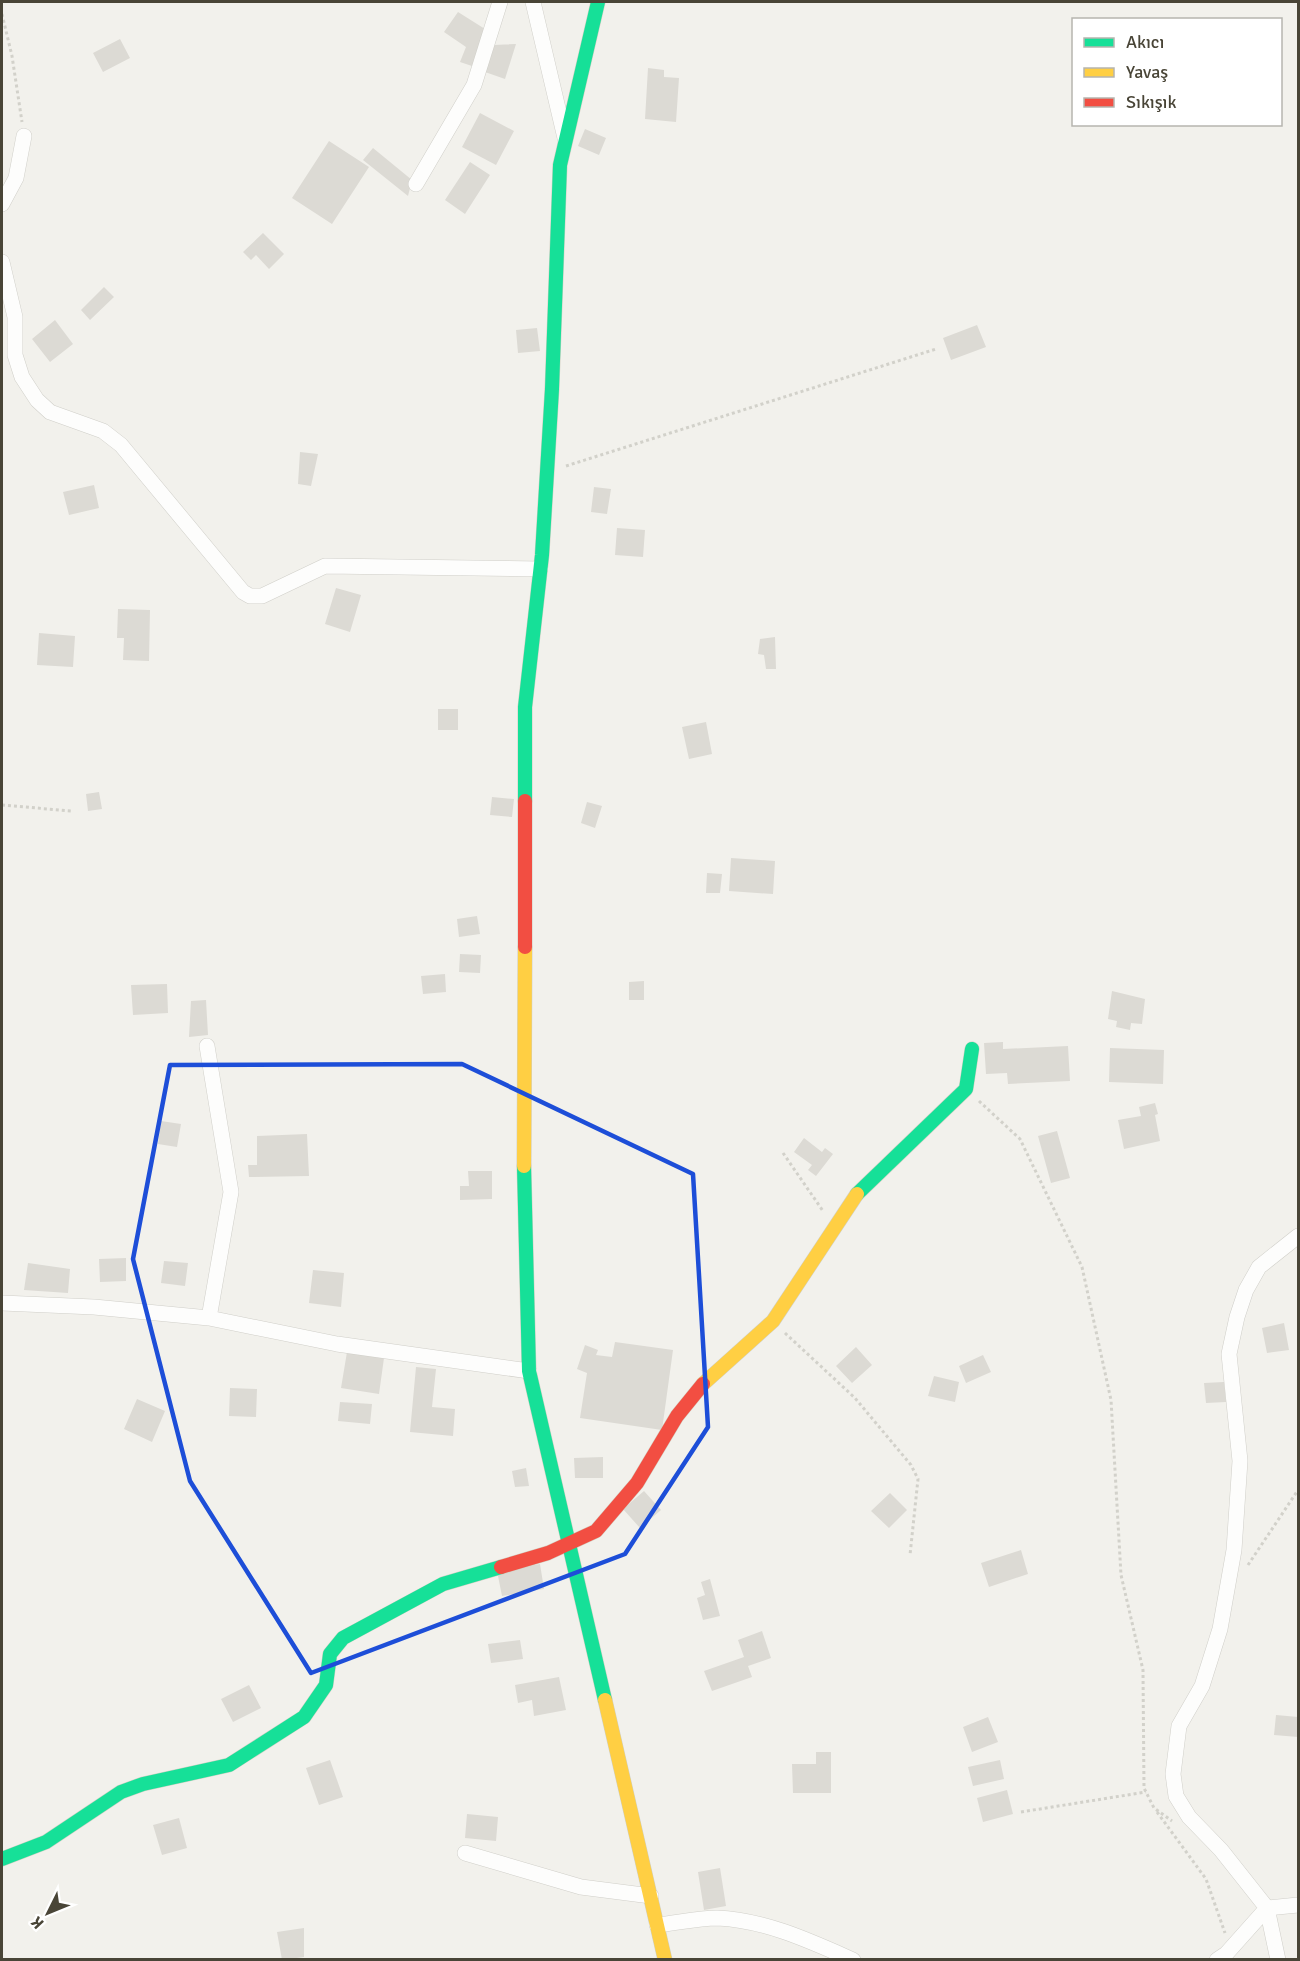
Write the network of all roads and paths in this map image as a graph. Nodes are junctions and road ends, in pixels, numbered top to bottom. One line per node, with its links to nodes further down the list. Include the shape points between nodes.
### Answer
1 (500, 2): 7 (street, via 474,85)
2 (533, 2): 6 (street)
3 (598, 2): 6 (street)
4 (2, 14): 5 (path)
5 (24, 136): 8 (street, via 16,178)
6 (566, 141): 11 (street, via 560,165 555,237)
7 (416, 184)
8 (2, 204)
9 (2, 261): 12 (street, via 15,317 15,355 22,377 37,400 50,412 103,431 120,445 243,592 262,596 325,566)
10 (936, 349): 11 (path)
11 (547, 472): 12 (street)
12 (540, 569): 24 (street, via 525,707 524,1226)
13 (2, 804): 14 (path)
14 (71, 811)
15 (207, 1046): 22 (street, via 231,1192)
16 (972, 1049): 17 (street)
17 (966, 1089): 19 (street, via 858,1192); 29 (path, via 1020,1139 1082,1267 1111,1400 1121,1575 1143,1670)
18 (783, 1153): 19 (path)
19 (834, 1228): 23 (street)
20 (1299, 1236): 32 (street, via 1259,1267 1252,1278 1237,1317 1229,1354 1240,1461 1234,1550 1220,1629 1202,1686 1179,1726 1173,1774 1176,1796)
21 (2, 1303): 22 (street)
22 (209, 1318): 24 (street, via 337,1344)
23 (773, 1321): 26 (street, via 694,1393 637,1483 596,1531); 27 (path, via 855,1398 911,1465 918,1479)
24 (529, 1371): 26 (street)
25 (1299, 1490): 28 (path)
26 (569, 1543): 34 (street, via 548,1553 443,1584 344,1638 330,1654 326,1685 304,1717 229,1765 121,1792 46,1842); 35 (street)
27 (910, 1555)
28 (1246, 1567)
29 (1146, 1792): 30 (path); 31 (path)
30 (1154, 1808): 32 (path, via 1180,1827); 39 (path, via 1206,1880)
31 (1022, 1812)
32 (1189, 1817): 37 (street)
33 (465, 1853): 35 (street, via 581,1887)
34 (2, 1859)
35 (651, 1896): 38 (street)
36 (1299, 1905): 37 (street)
37 (1267, 1908): 39 (street); 43 (street)
38 (657, 1925): 40 (street); 41 (street, via 715,1918 747,1921)
39 (1230, 1949): 42 (street)
40 (665, 1959)
41 (853, 1959)
42 (1217, 1959)
43 (1278, 1959)

